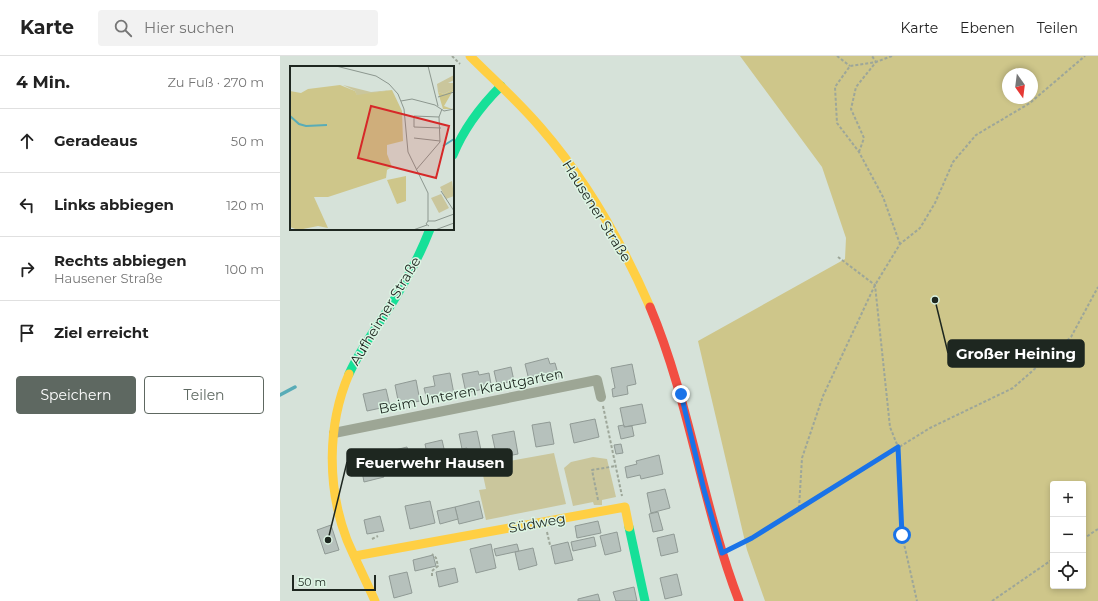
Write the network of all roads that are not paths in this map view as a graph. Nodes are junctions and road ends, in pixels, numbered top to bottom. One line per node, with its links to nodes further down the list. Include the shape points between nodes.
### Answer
1 (470, 56): 2 (street, Hausener Straße)
2 (501, 86): 3 (street, via 483,103); 10 (street, Hausener Straße, via 550,139 589,192 622,246 651,306 681,394 704,490 729,578)
3 (454, 152)
4 (430, 230): 6 (street, Aufheimer Straße, via 397,296 359,352 340,398)
5 (601, 397): 6 (street, Beim Unteren Krautgarten, via 597,380)
6 (334, 433): 7 (street, Aufheimer Straße, via 332,470 335,495 347,539)
7 (355, 556): 8 (street, Aufheimer Straße); 9 (street, Südweg, via 625,507)
8 (375, 601)
9 (645, 601)
10 (739, 601)

